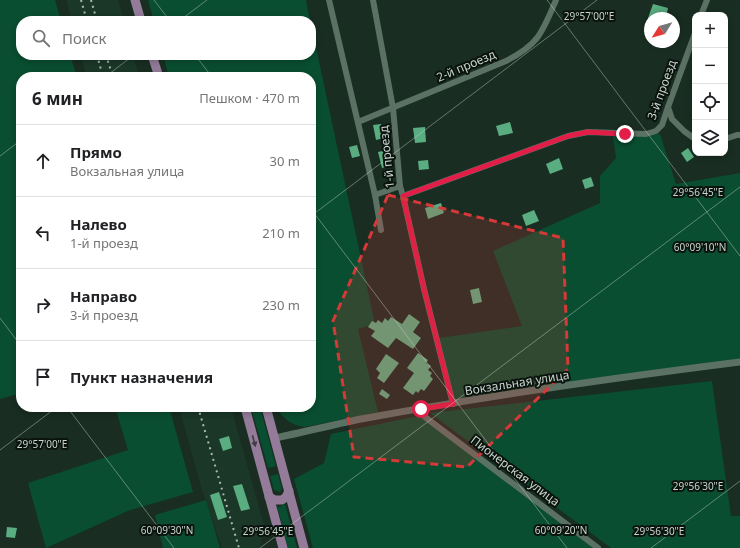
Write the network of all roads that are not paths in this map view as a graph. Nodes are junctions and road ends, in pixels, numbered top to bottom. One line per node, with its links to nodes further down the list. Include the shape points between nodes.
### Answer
1 (135, 0): 7 (main road)
2 (329, 0): 13 (street)
3 (374, 0): 12 (street, 1-й проезд)
4 (556, 0): 12 (street, 2-й проезд, via 543,30 521,53)
5 (707, 0): 6 (street)
6 (703, 12)
7 (140, 16)
8 (692, 41): 11 (street, 3-й проезд)
9 (153, 60): 10 (main road)
10 (156, 72)
11 (668, 107): 15 (street, via 672,119); 19 (street, 3-й проезд, via 662,125 656,131 646,134 588,132 568,136)
12 (393, 108): 13 (street, 2-й проезд); 17 (street, 1-й проезд)
13 (358, 122): 18 (street)
14 (740, 135): 16 (street)
15 (692, 137)
16 (728, 138)
17 (400, 186): 18 (street); 19 (street, 1-й проезд)
18 (375, 195): 20 (street)
19 (403, 196): 22 (street, 1-й проезд)
20 (381, 230)
21 (740, 362): 22 (street, Вокзальная улица, via 644,374)
22 (453, 404): 23 (street, Вокзальная улица)
23 (421, 409): 26 (street, Вокзальная улица); 31 (street, Пионерская улица, via 425,417)
24 (246, 412): 28 (main road, one-way to 28)
25 (267, 412): 26 (main road)
26 (275, 438): 27 (main road)
27 (289, 491): 28 (main road, via 282,500); 30 (main road)
28 (269, 497): 29 (main road)
29 (284, 548)
30 (304, 548)
31 (598, 548)

